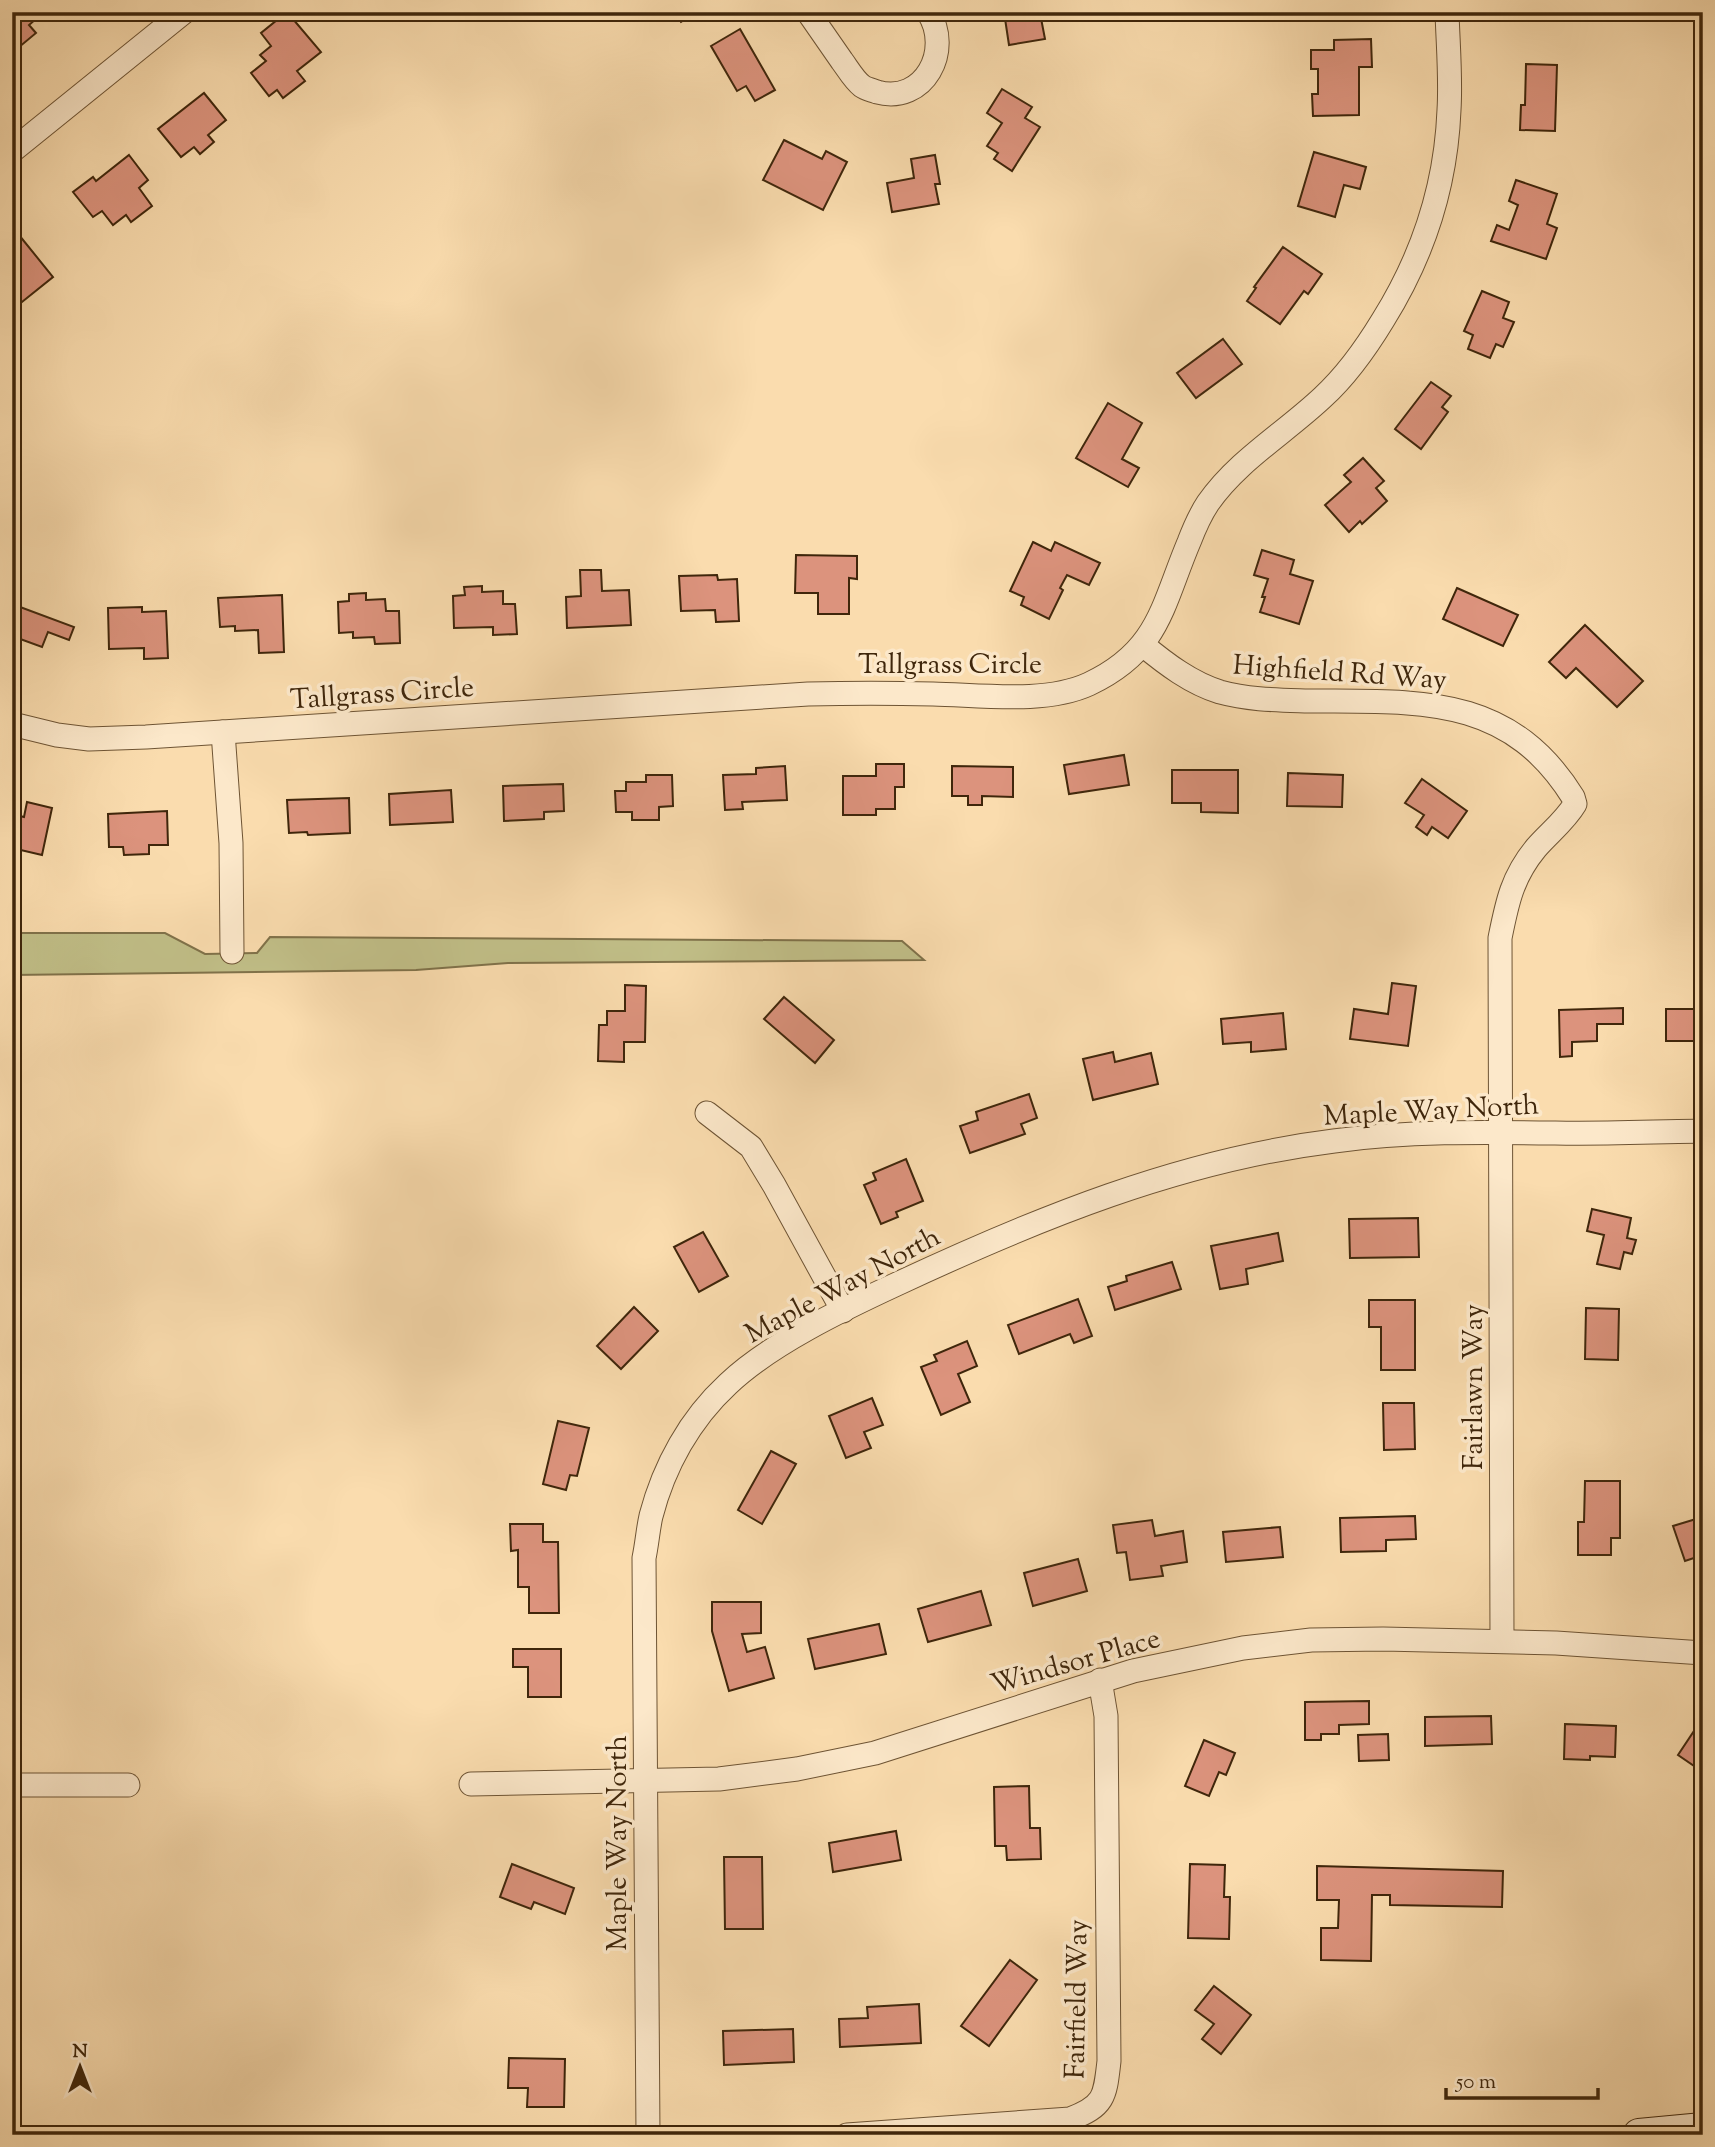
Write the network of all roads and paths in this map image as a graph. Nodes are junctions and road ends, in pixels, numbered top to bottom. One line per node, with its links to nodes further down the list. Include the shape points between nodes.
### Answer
1 (184, 12): 5 (street)
2 (808, 12): 3 (street, via 863,88 884,93 908,92 926,79 936,57 937,37)
3 (928, 12)
4 (1447, 12): 6 (street, Tallgrass Circle, via 1449,109 1442,175 1424,240 1401,292 1369,344 1341,378 1242,464 1206,506 1161,616)
5 (12, 150)
6 (1143, 645): 8 (street, Tallgrass Circle, via 1124,663 1087,685 1043,695 808,694); 12 (street, Highfield Rd Way, via 1191,680 1247,698 1404,702 1481,716 1525,742 1564,783 1575,804 1521,869 1510,891 1500,938)
7 (12, 724): 8 (street, Tallgrass Circle, via 89,740)
8 (223, 732): 9 (street)
9 (232, 952)
10 (707, 1113): 13 (street, via 751,1147)
11 (1703, 1131): 12 (street, Maple Way North)
12 (1501, 1132): 13 (street, Maple Way North, via 1332,1141 1209,1164 1065,1211); 14 (street, Fairlawn Way)
13 (843, 1311): 17 (street, Maple Way North, via 778,1347 727,1384 690,1428 668,1468 651,1517 644,1558)
14 (1502, 1641): 15 (street, Windsor Place); 16 (street, Windsor Place, via 1311,1640 1231,1650)
15 (1703, 1653)
16 (1100, 1680): 17 (street, Windsor Place, via 875,1753 757,1775); 23 (street, Fairfield Way, via 1106,1716 1109,2061 1103,2096 1089,2112 1070,2119)
17 (646, 1782): 18 (street, Windsor Place); 22 (street, Maple Way North)
18 (471, 1784)
19 (128, 1785): 20 (street)
20 (12, 1786)
21 (1703, 2129): 24 (main road)
22 (648, 2135)
23 (847, 2135)
24 (1639, 2135)

